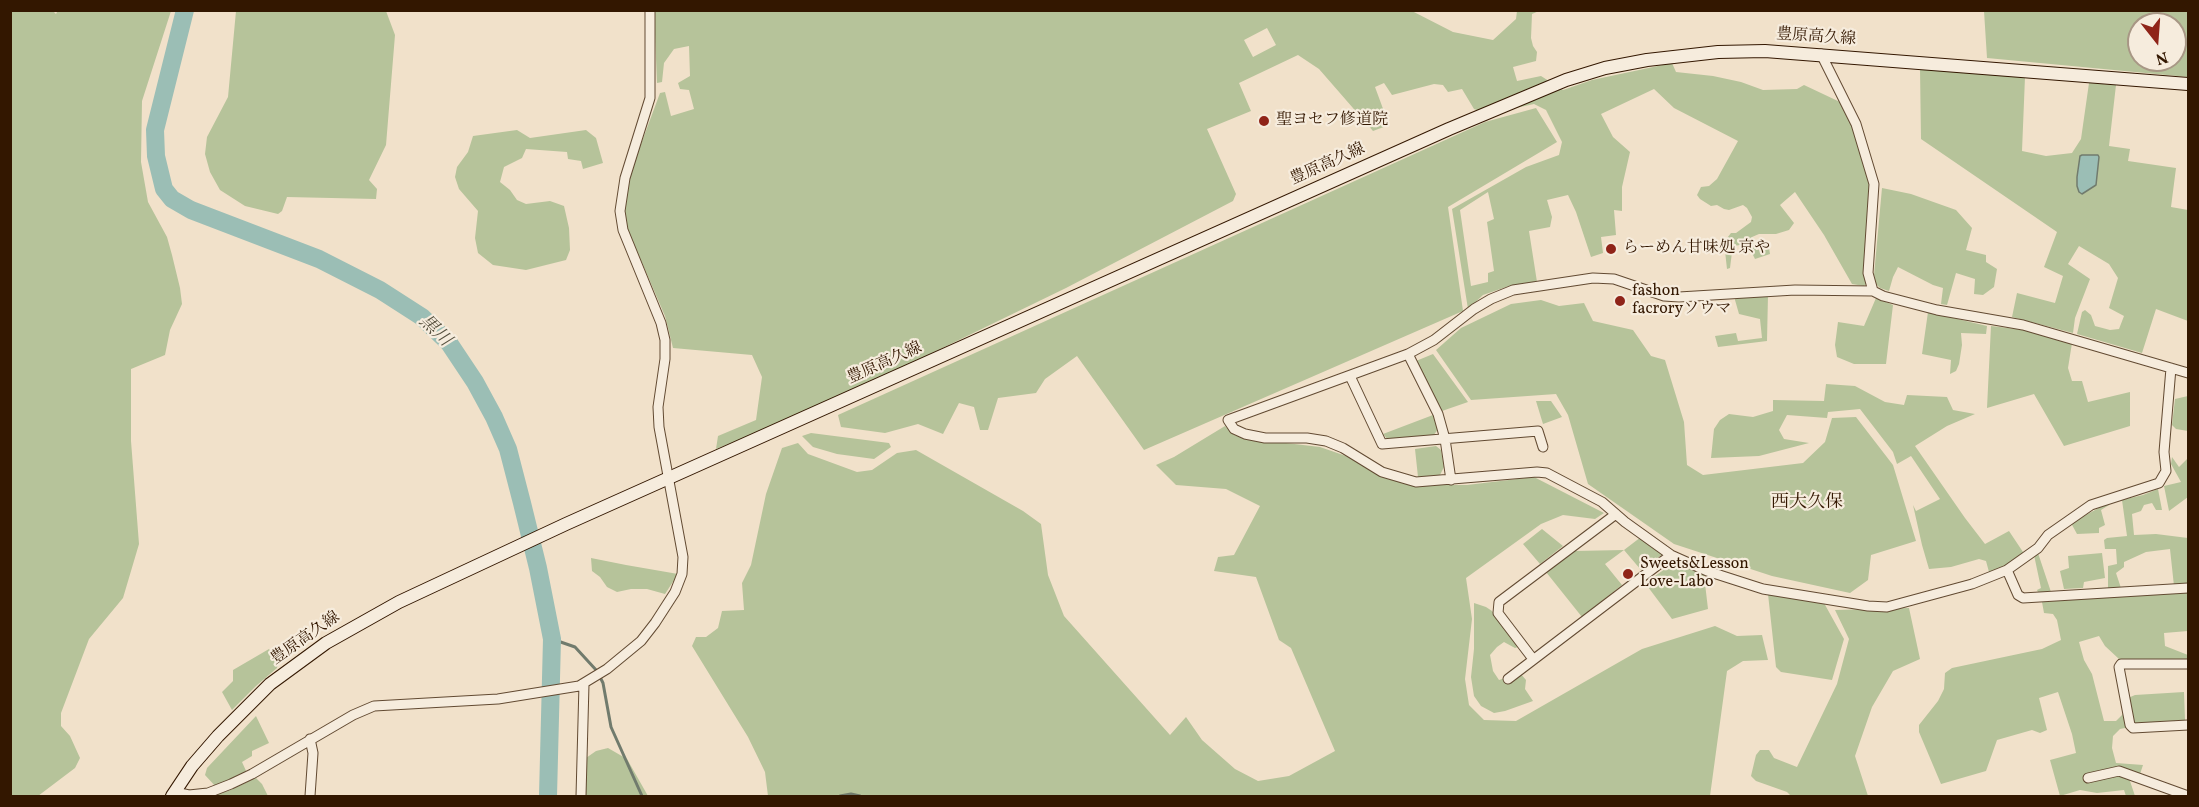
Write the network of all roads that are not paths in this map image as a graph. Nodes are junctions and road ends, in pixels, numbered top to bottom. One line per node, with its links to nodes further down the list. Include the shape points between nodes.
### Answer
1 (650, 10): 11 (street, via 650,98 625,178 620,211 623,230 665,340 658,407)
2 (1821, 54): 3 (main road, 豊原高久線); 4 (street, via 1856,124 1874,184 1868,261); 11 (main road, 豊原高久線, via 1718,52 1647,60 1566,80)
3 (2188, 84)
4 (1873, 291): 5 (street, via 1795,290 1679,297 1664,296 1614,279 1582,279 1513,290 1491,299); 6 (street, via 1937,310 2023,325)
5 (1408, 354): 8 (street); 9 (street, via 1438,414)
6 (2171, 368): 7 (street); 15 (street, via 2166,471 2161,481 2091,505)
7 (2188, 373)
8 (1350, 376): 9 (street, via 1382,444); 12 (street, via 1228,420 1234,429 1245,434 1326,441 1393,476 1416,482)
9 (1445, 439): 10 (street, via 1538,431); 12 (street)
10 (1543, 447)
11 (668, 479): 20 (street, via 682,548 682,574 675,592 641,641); 24 (main road, 豊原高久線, via 358,623 270,684 218,736)
12 (1451, 480): 13 (street, via 1547,473 1587,493)
13 (1616, 514): 14 (street); 17 (street, via 1499,602 1498,613)
14 (1671, 555): 15 (street, via 1763,589 1887,607 1972,584); 17 (street)
15 (2007, 570): 16 (street, via 2023,598)
16 (2188, 588)
17 (1533, 660): 19 (street)
18 (2188, 663): 21 (street, via 2119,667 2133,728)
19 (1508, 679)
20 (583, 684): 22 (street, via 522,697 374,706); 26 (street)
21 (2188, 725)
22 (310, 739): 24 (street, via 252,774 208,793); 25 (street)
23 (2088, 778): 27 (street, via 2119,771)
24 (173, 794)
25 (310, 796)
26 (581, 796)
27 (2188, 796)

